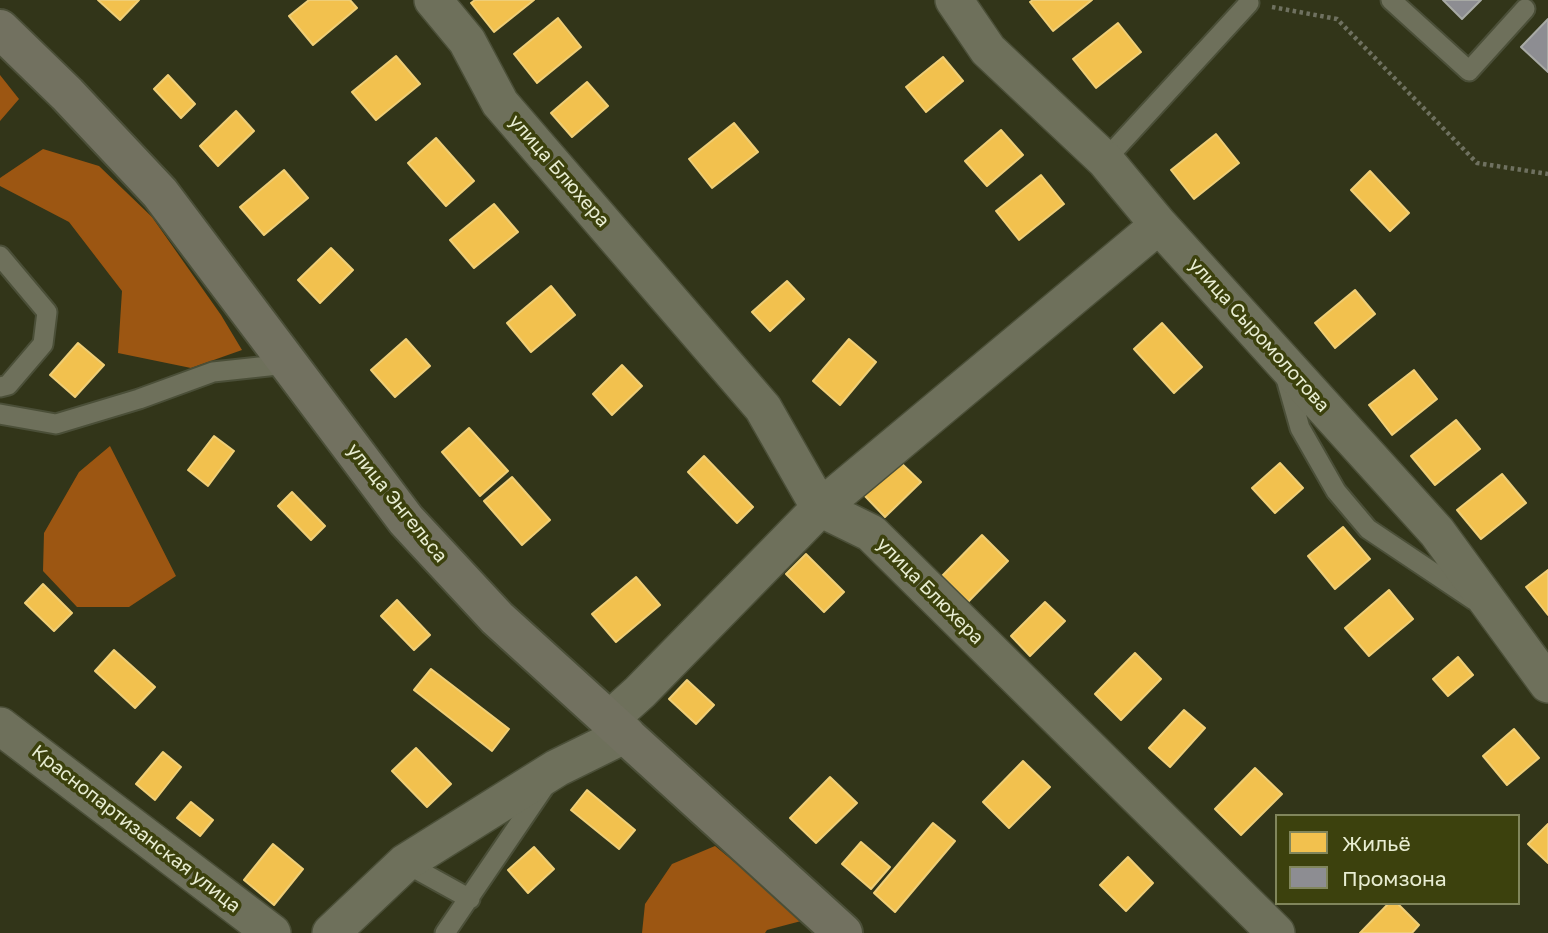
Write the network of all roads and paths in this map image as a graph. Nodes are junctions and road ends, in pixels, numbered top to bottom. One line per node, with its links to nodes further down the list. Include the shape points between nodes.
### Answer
1 (433, 0): 15 (street, улица Блюхера, via 467,41 500,103 763,408)
2 (954, 0): 7 (street, улица Сыромолотова, via 988,50)
3 (1391, 0): 5 (lane, via 1469,71)
4 (1249, 2): 7 (lane); 8 (path, via 1337,19 1477,163)
5 (1525, 9)
6 (0, 29): 12 (main road, улица Энгельса, via 160,193)
7 (1105, 160): 9 (street, улица Сыромолотова)
8 (1548, 174)
9 (1159, 225): 11 (street, улица Сыромолотова); 15 (street)
10 (0, 256): 13 (lane, via 47,312 43,344 8,385)
11 (1280, 358): 16 (street, улица Сыромолотова, via 1437,532); 16 (lane, via 1300,428 1336,491 1368,530)
12 (287, 364): 14 (lane, via 213,372 56,424); 18 (main road, улица Энгельса, via 406,520 497,618)
13 (0, 387)
14 (0, 414)
15 (820, 508): 18 (street, via 640,692); 27 (street, улица Блюхера, via 871,533)
16 (1499, 617): 17 (street, улица Сыромолотова)
17 (1548, 684)
18 (618, 727): 20 (street); 26 (main road, улица Энгельса)
19 (5, 735): 23 (street, Краснопартизанская улица)
20 (557, 768): 21 (street); 22 (lane)
21 (405, 863): 22 (lane); 24 (street)
22 (470, 899): 25 (lane)
23 (272, 933)
24 (331, 933)
25 (445, 933)
26 (843, 933)
27 (1276, 933)

